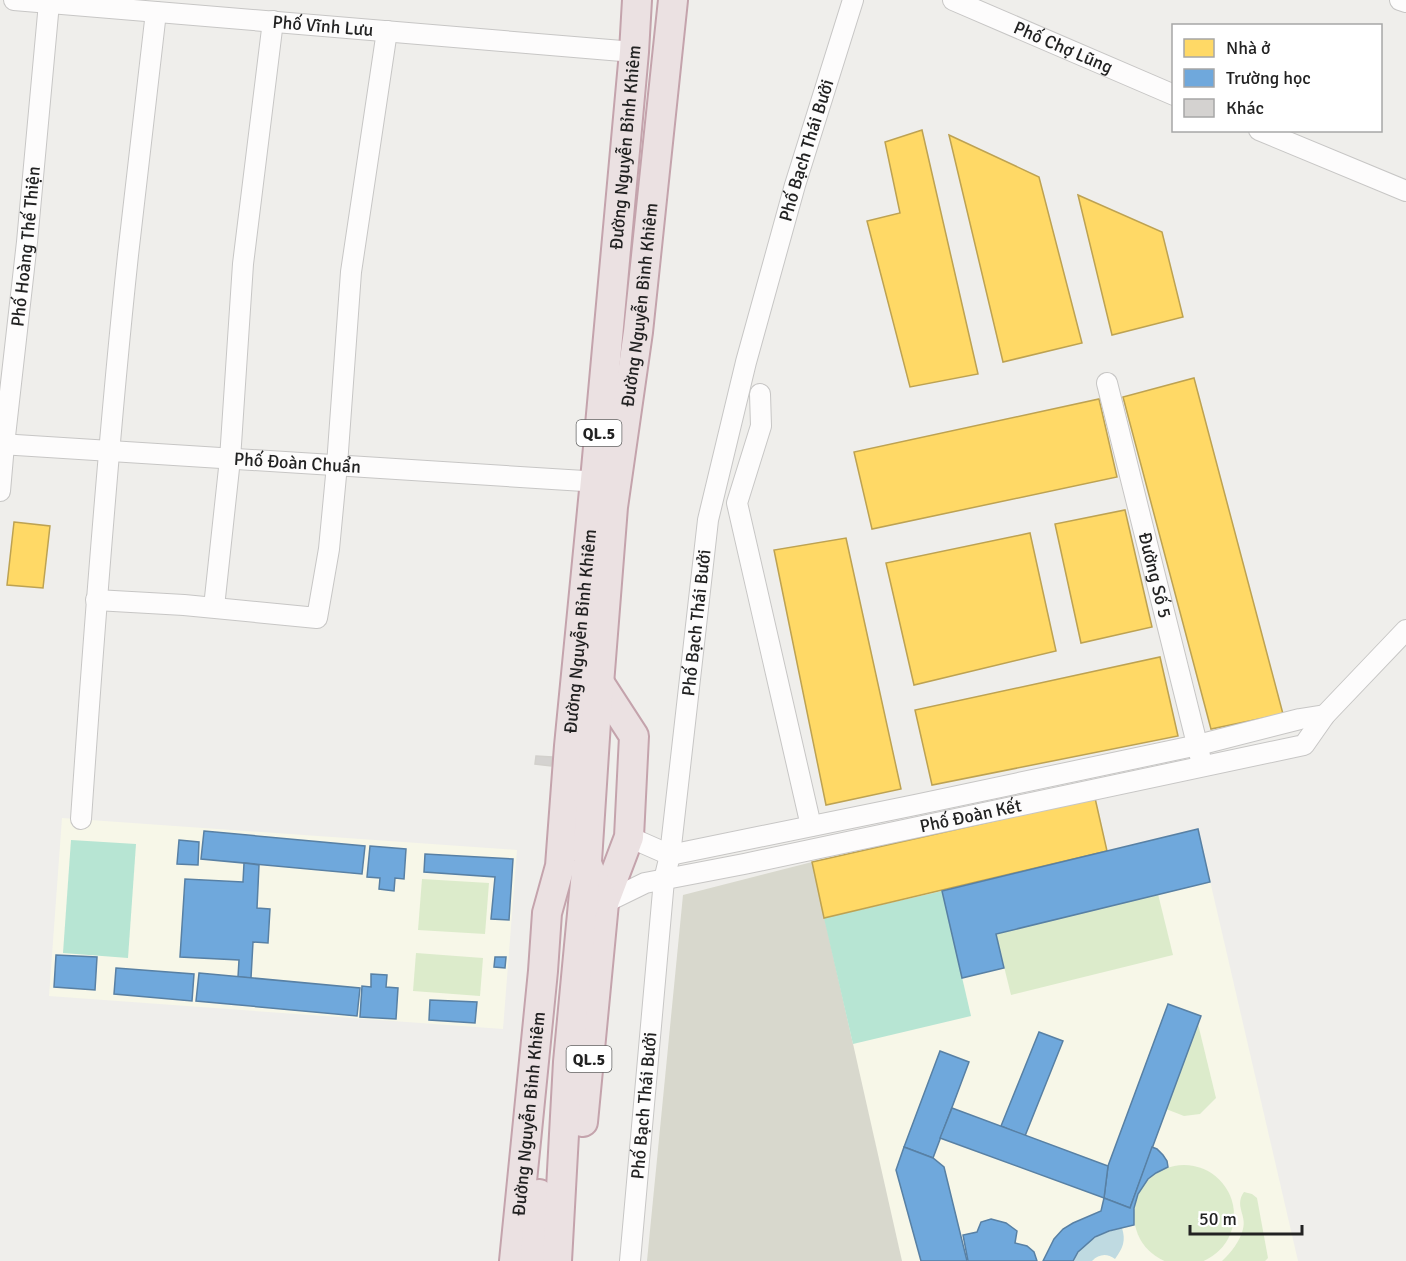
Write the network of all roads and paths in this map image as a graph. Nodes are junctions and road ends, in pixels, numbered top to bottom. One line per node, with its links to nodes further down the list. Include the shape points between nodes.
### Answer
1 (14, 0): 8 (street, Phố Vĩnh Lưu)
2 (637, 0): 12 (highway, Đường Nguyễn Bỉnh Khiêm / QL.5)
3 (673, 0): 27 (highway, Đường Nguyễn Bình Khiêm / QL.5, via 638,332 613,507)
4 (853, 0): 34 (street, Phố Bạch Thái Bưởi, via 795,185 708,520)
5 (953, 0): 13 (street, Phố Chợ Lũng)
6 (1400, 0): 7 (street)
7 (1406, 2)
8 (49, 3): 9 (street, Phố Vĩnh Lưu); 18 (street, Phố Hoàng Thế Thiện, via 27,242)
9 (156, 12): 10 (street, Phố Vĩnh Lưu); 19 (street)
10 (273, 21): 11 (street, Phố Vĩnh Lưu); 20 (street, via 243,264)
11 (387, 31): 12 (street, Phố Vĩnh Lưu); 21 (street, via 351,272)
12 (634, 52): 22 (highway, Đường Nguyễn Bỉnh Khiêm / QL.5)
13 (1172, 95)
14 (1264, 132): 15 (street)
15 (1406, 191)
16 (1107, 383): 29 (street, Đường Số 5)
17 (760, 394): 32 (street, via 761,426 737,503)
18 (2, 444): 19 (street, Phố Đoàn Chuẩn); 23 (street, Phố Hoàng Thế Thiện)
19 (110, 451): 20 (street, Phố Đoàn Chuẩn); 24 (street)
20 (230, 459): 21 (street, Phố Đoàn Chuẩn); 25 (street)
21 (337, 465): 22 (street, Phố Đoàn Chuẩn); 25 (street, via 317,618)
22 (595, 480): 35 (highway, Đường Nguyễn Bỉnh Khiêm / QL.5, via 569,746)
23 (0, 491)
24 (96, 600): 25 (street); 31 (street)
25 (214, 607)
26 (1406, 630): 28 (street, Phố Đoàn Kết)
27 (599, 682): 33 (highway, via 634,736); 35 (highway, Đường Nguyễn Bình Khiêm / QL.5)
28 (1325, 715): 29 (street, Phố Đoàn Kết); 30 (street, Phố Đoàn Kết, via 1304,746)
29 (1198, 745): 30 (street, Đường Số 5); 32 (street, Phố Đoàn Kết)
30 (1203, 767): 36 (street, Phố Đoàn Kết)
31 (81, 819)
32 (811, 826): 34 (street, Phố Đoàn Kết)
33 (629, 837): 34 (street); 37 (highway)
34 (670, 855): 36 (street, Phố Bạch Thái Bưởi)
35 (573, 864): 37 (highway, Đường Nguyễn Bỉnh Khiêm / QL.5); 38 (highway, Đường Nguyễn Bỉnh Khiêm / QL.5, via 547,913); 39 (highway, QL.5, via 559,944); 40 (highway, QL.5)
36 (664, 880): 37 (street, Phố Đoàn Kết, via 645,883); 42 (street, Phố Bạch Thái Bưởi)
37 (604, 903): 41 (highway, Đường Nguyễn Bỉnh Khiêm / QL.5)
38 (514, 1261)
39 (535, 1261)
40 (557, 1261)
41 (573, 1261)
42 (630, 1261)

